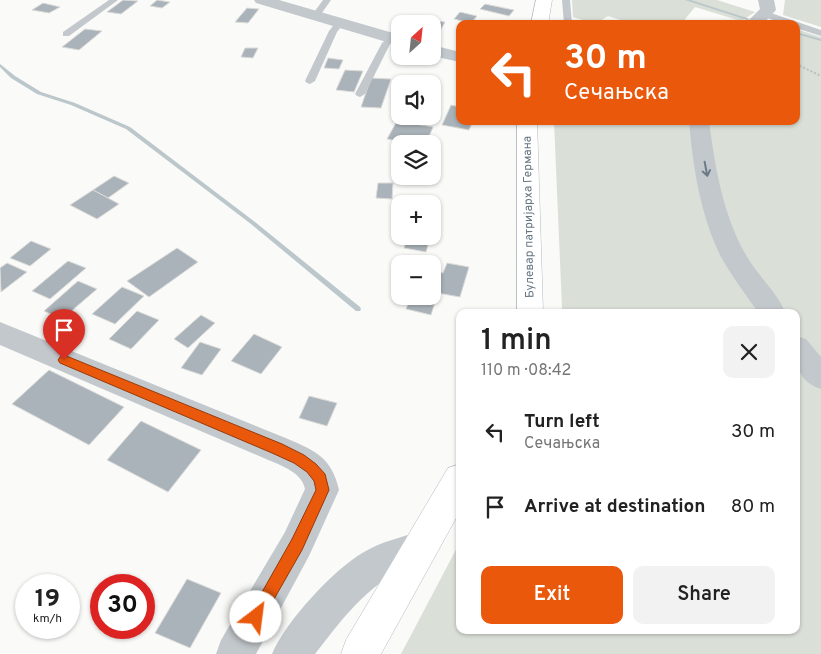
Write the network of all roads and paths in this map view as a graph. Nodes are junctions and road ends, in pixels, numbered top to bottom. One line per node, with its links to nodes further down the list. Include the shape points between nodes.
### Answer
1 (114, 0): 14 (lane)
2 (264, 0): 7 (street)
3 (327, 0): 7 (lane)
4 (544, 0): 8 (main road)
5 (566, 0): 9 (lane)
6 (761, 13): 10 (lane)
7 (316, 16): 11 (street)
8 (540, 20)
9 (568, 20)
10 (783, 20)
11 (340, 23): 15 (street); 21 (lane)
12 (800, 26): 13 (lane)
13 (821, 33)
14 (66, 34)
15 (391, 38)
16 (391, 42): 22 (lane, via 384,47)
17 (441, 52): 18 (street)
18 (456, 56)
19 (800, 66): 20 (path)
20 (821, 76)
21 (310, 81)
22 (360, 94)
23 (527, 125): 25 (main road, Булевар патријарха Германа)
24 (700, 125): 26 (street, one-way to 26, via 707,175 722,232 734,256)
25 (530, 309)
26 (770, 309)
27 (0, 333): 32 (street, via 277,448 312,468 320,479 322,490 318,501)
28 (800, 352): 29 (street)
29 (821, 377)
30 (456, 485): 31 (main road)
31 (419, 549): 33 (street, via 395,556 361,577); 34 (main road)
32 (235, 654)
33 (291, 654)
34 (360, 654)

